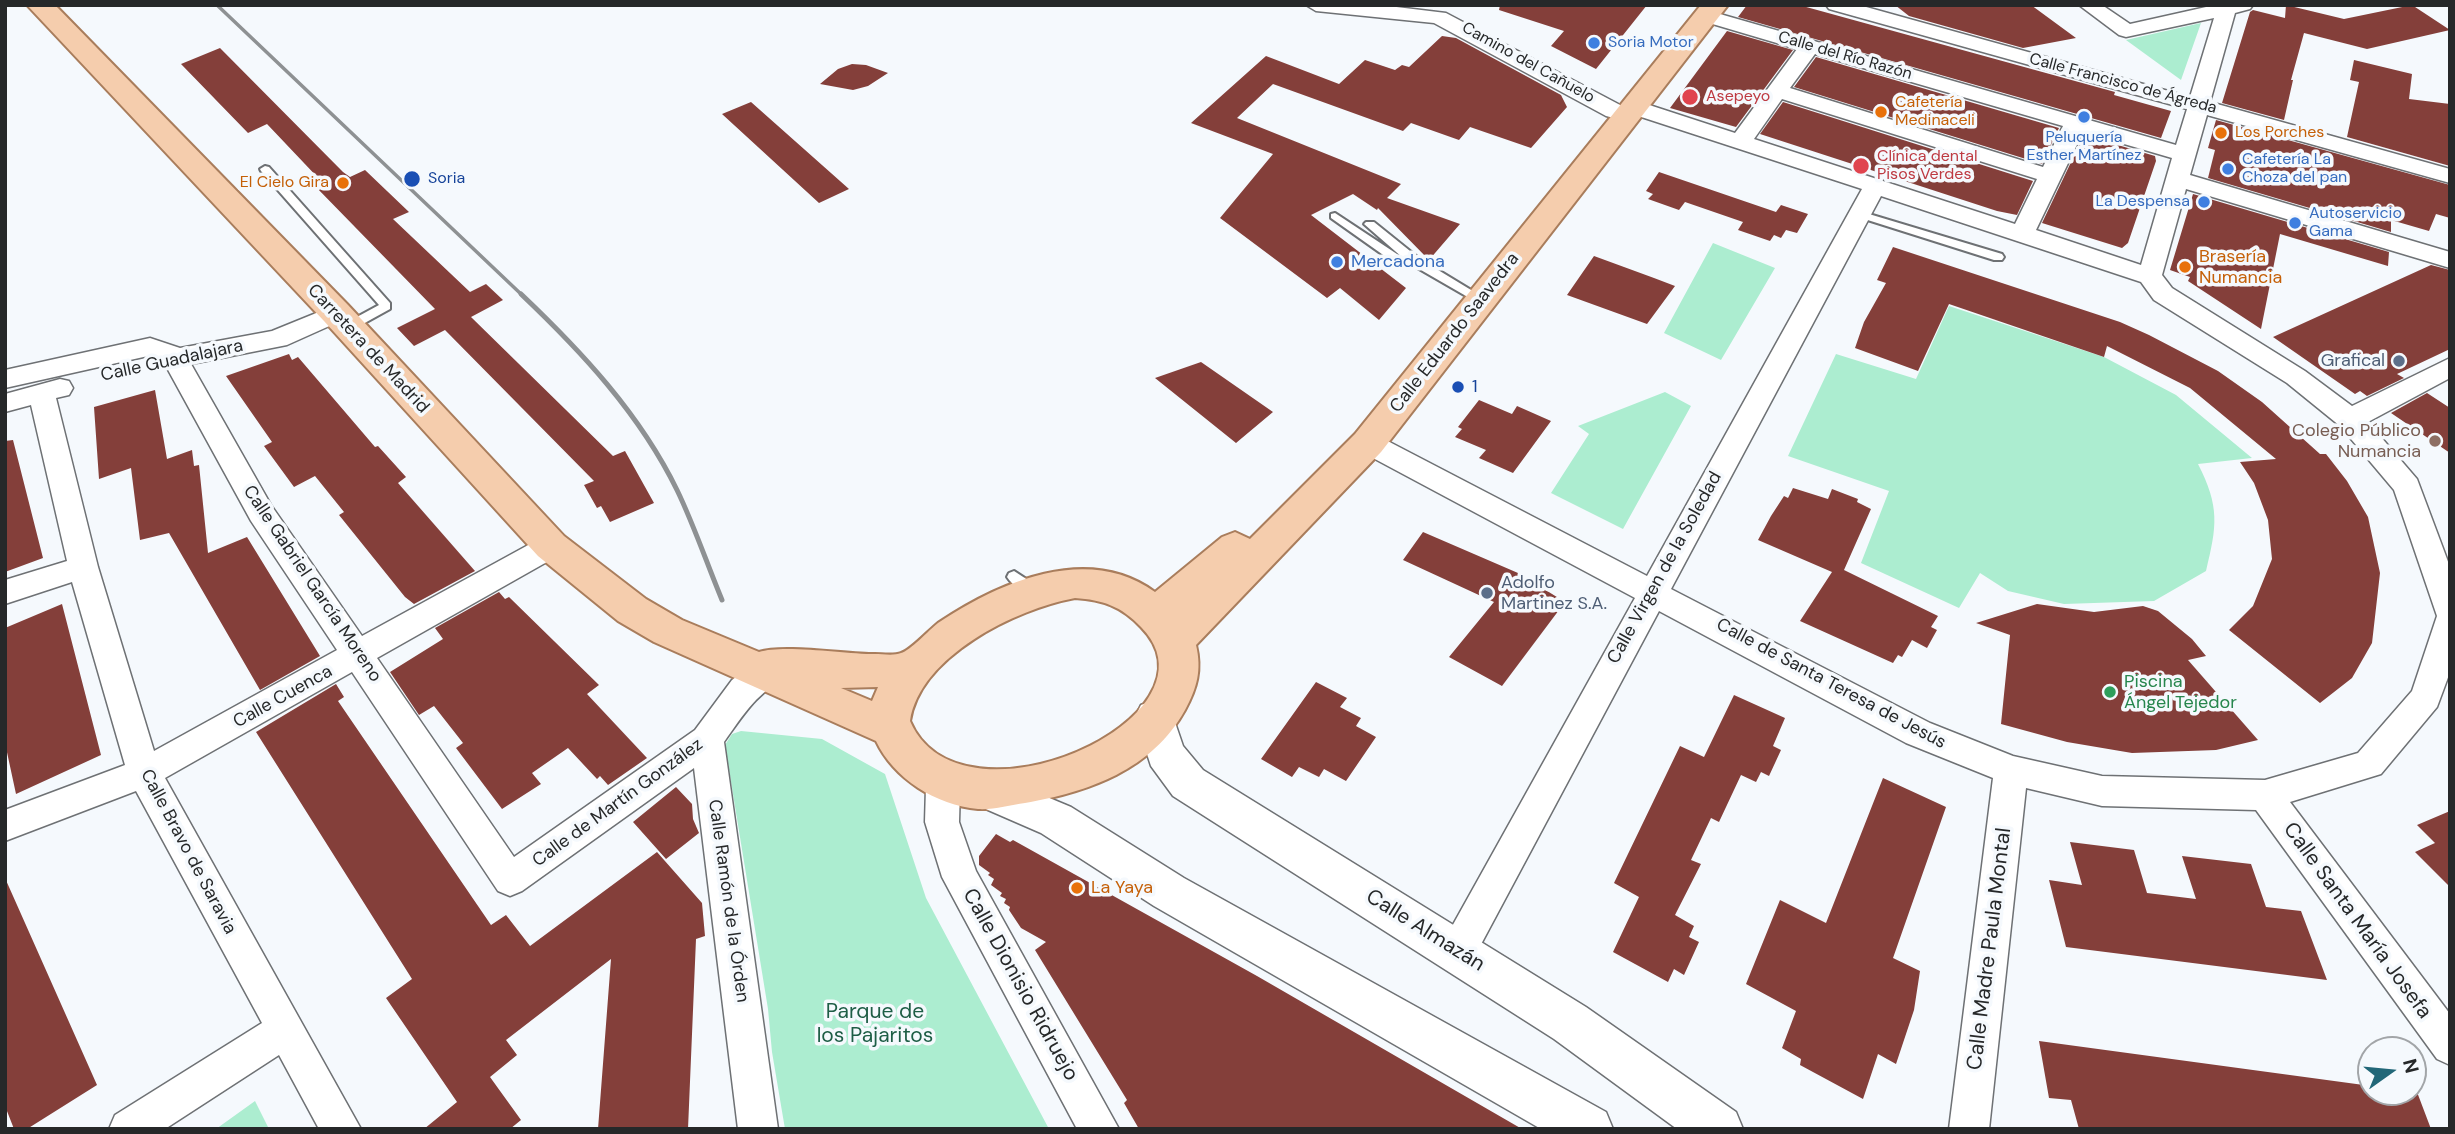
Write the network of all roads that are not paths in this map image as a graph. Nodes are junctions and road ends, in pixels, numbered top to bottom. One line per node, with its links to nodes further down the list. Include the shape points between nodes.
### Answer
1 (40, 5): 29 (main road, Carretera de Madrid)
2 (1316, 5): 10 (street, Camino del Cañuelo, via 1439,17)
3 (1455, 5): 10 (street)
4 (1836, 5): 11 (street, Calle Francisco de Ágreda)
5 (2090, 5): 6 (street, via 2126,31)
6 (2235, 7): 11 (street)
7 (1706, 9): 8 (street, Calle del Río Razón); 10 (main road, Calle Eduardo Saavedra)
8 (1810, 46): 9 (street); 12 (street, Calle del Río Razón)
9 (1777, 91): 13 (street); 16 (street)
10 (1625, 104): 13 (street); 28 (main road, Calle Eduardo Saavedra); 36 (main road, Calle Eduardo Saavedra)
11 (2200, 105): 14 (street); 17 (street, Calle Francisco de Ágreda)
12 (2076, 123): 14 (street, Calle del Río Razón); 16 (street)
13 (1740, 142): 19 (street)
14 (2186, 155): 18 (street)
15 (265, 169): 29 (lane, via 386,306)
16 (2050, 176): 23 (street)
17 (2450, 176)
18 (2179, 179): 25 (street, via 2414,254); 27 (street)
19 (1875, 186): 20 (street, Calle Virgen de la Soledad); 23 (street)
20 (1859, 214): 24 (lane); 40 (street, Calle Virgen de la Soledad)
21 (1335, 216): 26 (lane, via 1400,261)
22 (1370, 224): 26 (lane)
23 (2022, 234): 27 (street)
24 (1998, 257)
25 (2450, 260)
26 (1416, 262): 28 (lane)
27 (2150, 276): 35 (street, via 2163,294 2297,377)
28 (1470, 293): 37 (main road, Calle Eduardo Saavedra)
29 (342, 320): 30 (street, Calle Guadalajara, via 278,339); 38 (main road, Carretera de Madrid)
30 (174, 357): 32 (street, via 164,349 150,347); 33 (street, Calle Guadalajara); 45 (street, Calle Gabriel García Moreno, via 261,513)
31 (2450, 368): 35 (street)
32 (5, 379)
33 (41, 393): 34 (street, Calle Guadalajara); 39 (street, Calle Bravo de Saravia)
34 (5, 403)
35 (2350, 418): 42 (street, via 2407,486)
36 (1368, 443): 37 (main road, Calle Eduardo Saavedra); 40 (street, Calle de Santa Teresa de Jesús)
37 (1276, 524): 44 (main road, Calle Eduardo Saavedra)
38 (551, 546): 45 (street, Calle Cuenca); 46 (main road, Carretera de Madrid, via 632,610 724,658)
39 (83, 567): 41 (street); 52 (street, Calle Bravo de Saravia)
40 (1652, 590): 51 (street, Calle de Santa Teresa de Jesús, via 1918,733); 57 (street, Calle Virgen de la Soledad)
41 (5, 592)
42 (2450, 611)
43 (2450, 621): 54 (street, Calle de Santa Teresa de Jesús, via 2426,698 2369,764)
44 (1163, 628): 47 (main road, via 1144,604 1109,586 1076,583 1026,595 977,619); 48 (main road, via 1180,658 1177,683)
45 (359, 655): 52 (street, Calle Cuenca); 56 (street, Calle Gabriel García Moreno)
46 (771, 670): 47 (main road, Carretera de Madrid); 49 (main road, Carretera de Madrid); 50 (street, Calle de Martín González, via 735,698)
47 (910, 670): 49 (main road, via 888,704)
48 (1155, 717): 53 (main road, via 1122,750 1086,769 1052,780); 57 (street, Calle Almazán, via 1165,754 1188,783)
49 (888, 727): 53 (main road, via 922,768)
50 (708, 740): 56 (street, Calle de Martín González); 60 (street, Calle Ramón de la Órden)
51 (2011, 770): 54 (street, Calle de Santa Teresa de Jesús, via 2102,791); 68 (street, Calle Madre Paula Montal)
52 (144, 774): 55 (street, Calle Cuenca); 58 (street, Calle Bravo de Saravia)
53 (965, 785): 65 (street, Calle Dionisio Ridruejo, via 947,839 960,877); 66 (street, via 1056,820 1169,892)
54 (2265, 795): 59 (street, Calle Santa María Josefa)
55 (5, 826)
56 (510, 880)
57 (1458, 951): 67 (street, Calle Almazán, via 1570,1023)
58 (286, 1029): 61 (street); 62 (street, Calle Bravo de Saravia)
59 (2450, 1046)
60 (749, 1061): 63 (street, Calle Ramón de la Órden); 64 (street, Calle Ramón de la Órden)
61 (130, 1129)
62 (341, 1129)
63 (744, 1129)
64 (758, 1129)
65 (1099, 1129)
66 (1590, 1129)
67 (1719, 1129)
68 (1969, 1129)

